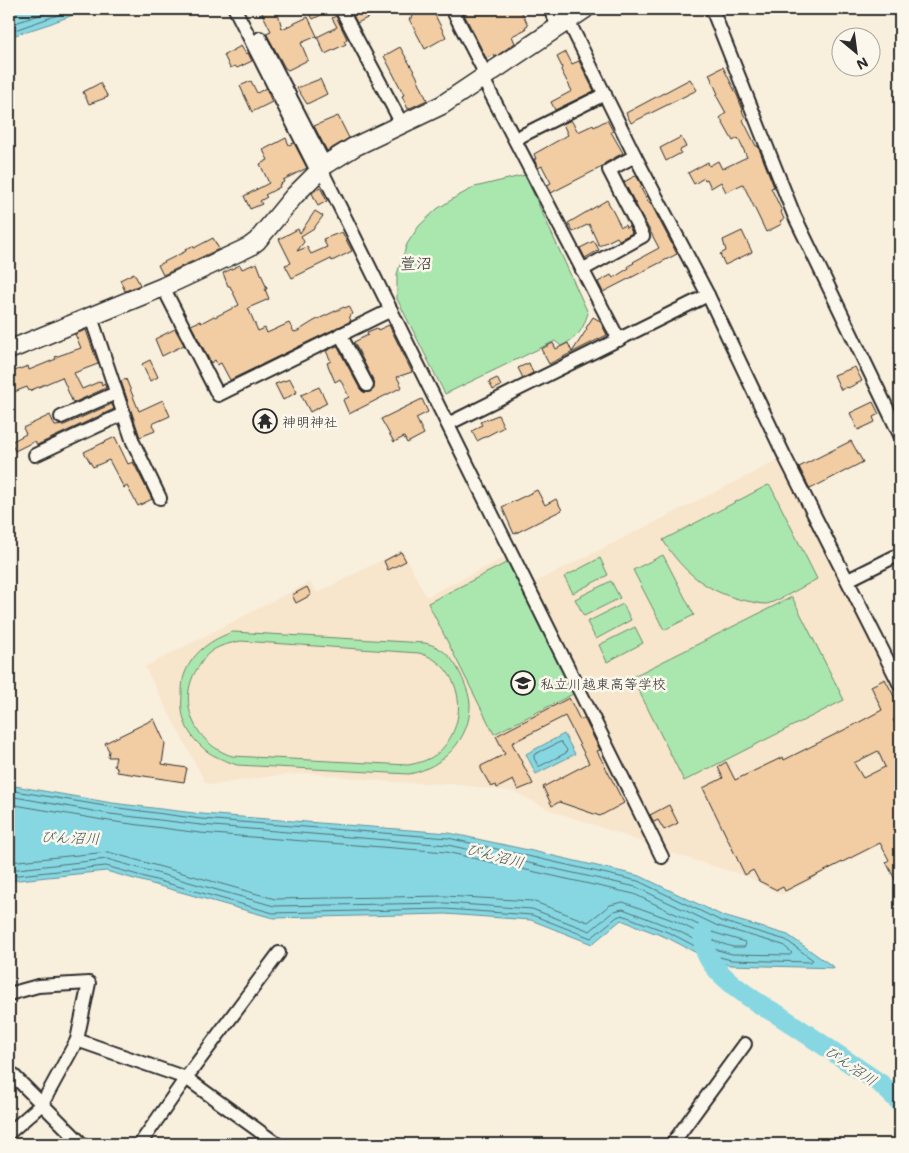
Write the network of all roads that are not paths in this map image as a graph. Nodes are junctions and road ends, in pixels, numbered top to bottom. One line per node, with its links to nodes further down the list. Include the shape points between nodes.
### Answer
1 (235, 9): 8 (street)
2 (245, 9): 8 (street)
3 (341, 9): 11 (street)
4 (452, 9): 9 (street)
5 (550, 9): 7 (street)
6 (712, 9): 28 (street, via 794,215)
7 (575, 15): 9 (street); 10 (street)
8 (262, 52): 14 (street)
9 (484, 76): 11 (street, via 442,105); 12 (street)
10 (605, 94): 12 (street); 13 (street)
11 (402, 124): 14 (street, via 354,147)
12 (514, 140): 15 (street)
13 (635, 156): 15 (street, via 609,170 643,236); 17 (street)
14 (321, 169): 16 (street, via 249,247); 18 (street)
15 (582, 270): 21 (street)
16 (163, 287): 19 (street); 20 (street, via 218,395)
17 (708, 296): 21 (street); 32 (street)
18 (391, 310): 20 (street); 27 (street)
19 (91, 316): 22 (street); 24 (street)
20 (340, 334): 23 (street)
21 (619, 340): 27 (street)
22 (9, 350)
23 (366, 385)
24 (116, 393): 25 (street); 26 (street)
25 (123, 414): 29 (street); 30 (street)
26 (60, 417)
27 (448, 424): 34 (street)
28 (900, 435)
29 (35, 455)
30 (160, 498)
31 (900, 554): 32 (street)
32 (848, 580): 33 (street)
33 (900, 684)
34 (662, 858)
35 (279, 953): 40 (street)
36 (9, 994): 37 (street, via 38,986 88,983)
37 (77, 1040): 40 (street); 41 (street)
38 (745, 1044): 46 (street)
39 (9, 1071): 41 (street)
40 (186, 1078): 44 (street); 45 (street)
41 (42, 1104): 42 (street); 43 (street)
42 (9, 1133)
43 (82, 1144)
44 (140, 1144)
45 (277, 1144)
46 (672, 1144)

